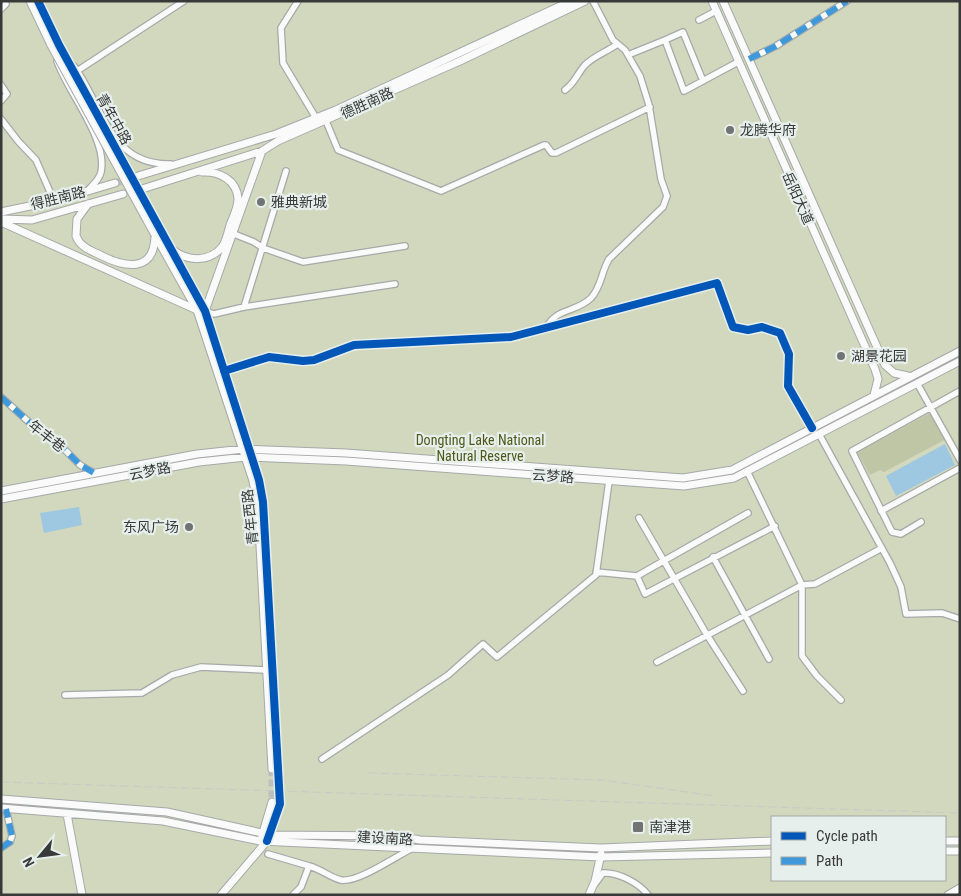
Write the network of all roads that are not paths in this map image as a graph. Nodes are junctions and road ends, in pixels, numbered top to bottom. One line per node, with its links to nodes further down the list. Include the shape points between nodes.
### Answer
1 (5, 1): 12 (street)
2 (30, 1): 17 (main road, 青年中路)
3 (38, 1): 17 (main road, 青年中路)
4 (184, 1): 22 (street)
5 (298, 1): 28 (street, via 281,28 283,63)
6 (570, 1): 28 (main road, 德胜南路)
7 (585, 1): 30 (main road, 德胜南路)
8 (593, 1): 18 (street)
9 (712, 1): 13 (main road, 岳阳大道)
10 (723, 1): 20 (main road, 岳阳大道)
11 (847, 1): 20 (street, via 776,46)
12 (1, 9)
13 (716, 11): 14 (street); 21 (main road, 岳阳大道)
14 (699, 20)
15 (686, 27): 19 (street)
16 (665, 40): 19 (street); 23 (street, via 683,32); 23 (street, via 684,91)
17 (55, 45): 22 (street); 38 (street, via 67,86 97,140 103,158 101,175); 45 (main road, 青年中路, bridge); 47 (main road, 青年中路)
18 (616, 45): 19 (street, via 621,45); 25 (street, via 586,65 578,78)
19 (628, 55): 27 (street, via 640,76)
20 (749, 59): 56 (main road, 岳阳大道, via 885,365 894,373)
21 (738, 62): 23 (street); 59 (main road, 岳阳大道, via 875,369 878,379)
22 (77, 71): 32 (street, via 123,148 147,163)
23 (703, 81)
24 (1, 85): 26 (street, via 7,94)
25 (564, 90)
26 (1, 101)
27 (650, 107): 30 (street, via 556,153 546,145 441,191 338,150); 52 (street, via 666,202 609,259 602,281 586,303 556,315)
28 (316, 118): 32 (main road, 德胜南路)
29 (1, 119): 40 (street, via 36,160)
30 (326, 121): 31 (main road, 德胜南路, via 278,140)
31 (262, 151): 33 (main road, 德胜南路); 44 (main road)
32 (181, 164): 35 (main road, 德胜南路)
33 (194, 172): 37 (main road, 德胜南路); 47 (main road, via 209,171 226,177 235,187 237,206 223,246 216,252 192,259)
34 (286, 172): 48 (street)
35 (138, 176)
36 (115, 183): 38 (main road, 得胜南路)
37 (142, 188)
38 (87, 191): 40 (main road, 得胜南路)
39 (123, 194): 41 (main road)
40 (54, 201): 42 (main road, 得胜南路)
41 (88, 204): 43 (main road, via 32,220); 45 (main road, via 77,219 76,236 84,247 104,257 125,265 139,264 148,258)
42 (1, 212)
43 (1, 220): 51 (main road)
44 (234, 234): 48 (street); 51 (main road)
45 (155, 235): 51 (main road, 青年西路)
46 (405, 246): 48 (street, via 303,262)
47 (170, 248): 51 (main road, 青年西路)
48 (263, 248): 50 (street)
49 (395, 284): 50 (street)
50 (244, 308): 51 (street, via 214,314)
51 (201, 311): 55 (main road, 青年西路); 64 (main road, 青年西路)
52 (546, 328): 55 (street, via 502,338 354,345 314,360 269,357); 62 (street, via 717,283 733,327 762,328 780,333 788,354 788,386)
53 (960, 351): 56 (main road)
54 (960, 361): 57 (main road, 云梦路)
55 (224, 371): 64 (main road, 青年西路)
56 (911, 376): 59 (main road)
57 (917, 383): 61 (street); 63 (main road, 云梦路)
58 (960, 391): 61 (street)
59 (874, 395): 62 (main road)
60 (1, 397): 68 (street, 年丰巷)
61 (932, 406): 65 (street); 72 (street, via 852,451)
62 (812, 428): 64 (main road, via 732,470 683,478 346,453)
63 (819, 434): 67 (main road, 云梦路); 77 (street)
64 (248, 453): 68 (main road, via 197,454); 69 (main road, 云梦路); 71 (main road, 云梦路); 89 (main road, 青年西路, via 258,508); 89 (main road, 青年西路, via 263,502 275,769)
65 (960, 460)
66 (960, 468): 72 (street)
67 (748, 471): 69 (main road, 云梦路, via 734,478 684,486); 76 (street)
68 (94, 474): 70 (main road)
69 (609, 480): 80 (street)
70 (1, 491)
71 (1, 499)
72 (882, 511): 75 (street, via 892,532 901,534)
73 (748, 513): 79 (street)
74 (639, 518): 79 (street)
75 (921, 522)
76 (774, 526): 78 (street); 83 (street)
77 (882, 548): 83 (street, via 815,584); 85 (street, via 901,587 906,614 942,613)
78 (713, 557): 82 (street); 84 (street)
79 (664, 560): 81 (street); 82 (street)
80 (596, 572): 81 (street); 93 (street, via 497,657 483,644 448,676)
81 (637, 576): 82 (street, via 645,594)
82 (675, 577): 86 (street)
83 (802, 585): 84 (street); 92 (street, via 802,656)
84 (744, 615): 86 (street); 87 (street)
85 (960, 619)
86 (707, 635): 88 (street); 90 (street)
87 (769, 659)
88 (657, 662)
89 (266, 670): 91 (street, via 201,667 172,675 142,693)
90 (743, 691)
91 (65, 695)
92 (841, 700)
93 (322, 759)
94 (1, 799): 98 (main road, 建设南路, via 167,812)
95 (276, 804): 98 (main road)
96 (4, 808): 97 (main road, 建设南路); 102 (street, via 12,836 10,842)
97 (67, 814): 98 (main road, 建设南路, via 163,821); 113 (main road)
98 (265, 838): 103 (main road, 建设南路); 104 (main road, 建设南路, via 399,836 420,840); 114 (main road, via 242,873)
99 (771, 841): 104 (main road, 建设南路)
100 (946, 841): 101 (main road)
101 (960, 841)
102 (1, 848)
103 (413, 848): 109 (main road, 建设南路); 110 (street, via 354,879 340,880)
104 (601, 848): 109 (main road)
105 (946, 851): 106 (main road)
106 (960, 851)
107 (771, 853): 109 (main road, 建设南路)
108 (268, 854): 110 (street)
109 (601, 857): 112 (main road)
110 (309, 866): 115 (street, via 301,887)
111 (960, 888): 117 (main road)
112 (591, 891): 116 (street, via 603,872 612,872)
113 (82, 895)
114 (221, 895)
115 (293, 895)
116 (648, 895)
117 (948, 895)

